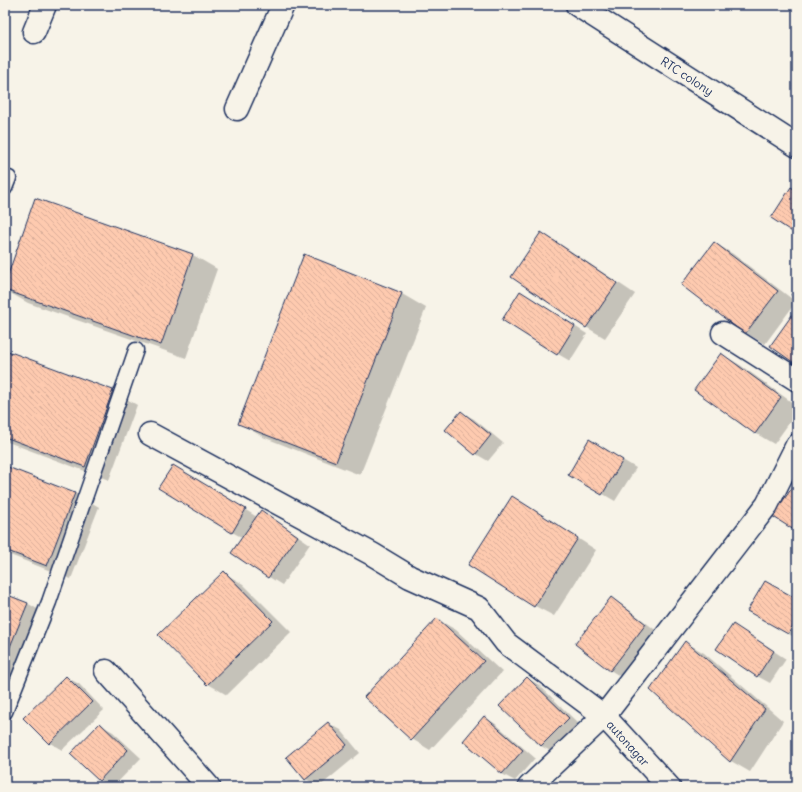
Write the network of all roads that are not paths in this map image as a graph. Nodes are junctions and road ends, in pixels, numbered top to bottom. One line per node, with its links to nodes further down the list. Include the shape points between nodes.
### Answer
1 (45, 5): 4 (street)
2 (284, 5): 5 (street)
3 (577, 5): 6 (street, RTC colony)
4 (34, 32)
5 (237, 109)
6 (797, 146)
7 (723, 333): 9 (street)
8 (136, 350): 13 (lane, via 49,602)
9 (797, 380)
10 (150, 434): 14 (street, autonagar, via 410,577 479,608 506,643)
11 (797, 445): 14 (street, via 767,505)
12 (106, 671): 15 (street)
13 (5, 712)
14 (604, 716): 16 (street); 17 (street, autonagar)
15 (209, 787)
16 (529, 787)
17 (668, 787)

